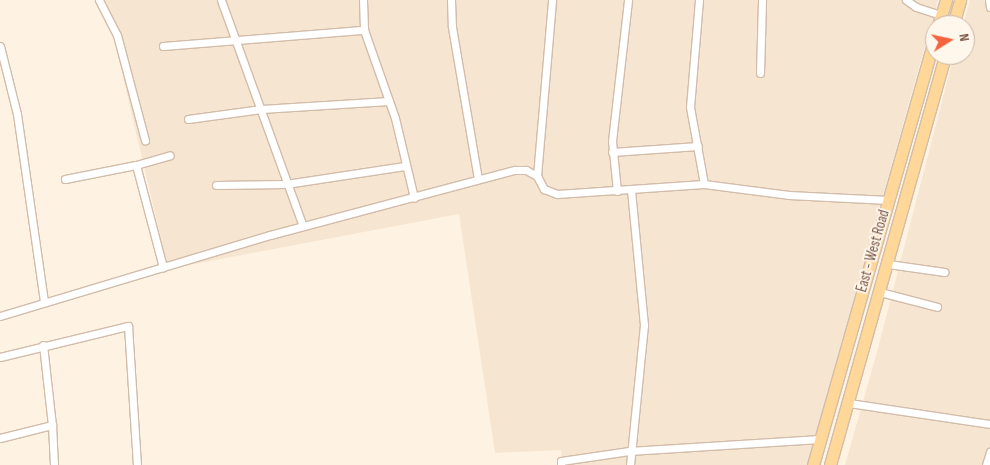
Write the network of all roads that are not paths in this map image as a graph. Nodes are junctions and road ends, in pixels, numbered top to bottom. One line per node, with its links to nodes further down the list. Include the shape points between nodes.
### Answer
1 (99, 0): 27 (street, via 117,35)
2 (221, 0): 18 (street)
3 (363, 0): 17 (street)
4 (451, 0): 35 (street, via 452,27)
5 (552, 0): 33 (street)
6 (628, 0): 29 (street)
7 (699, 0): 28 (street, via 690,107)
8 (762, 0): 23 (street)
9 (906, 0): 14 (street)
10 (946, 0): 15 (main road)
11 (960, 0): 16 (main road)
12 (989, 0): 13 (street)
13 (990, 8)
14 (930, 15)
15 (942, 15)
16 (956, 15)
17 (364, 30): 18 (street); 24 (street)
18 (235, 39): 20 (street); 25 (street)
19 (0, 46): 48 (street, via 17,114)
20 (163, 46)
21 (927, 65): 42 (main road, East - West Road)
22 (942, 65): 44 (main road, East - West Road)
23 (760, 73)
24 (389, 101): 25 (street); 32 (street)
25 (261, 110): 26 (street); 36 (street)
26 (188, 119)
27 (145, 140)
28 (698, 146): 29 (street); 37 (street)
29 (612, 152): 40 (street)
30 (170, 155): 31 (street)
31 (136, 165): 34 (street); 45 (street)
32 (405, 166): 36 (street); 41 (street)
33 (537, 176): 35 (street, via 526,170 515,170); 40 (street, via 544,190 557,194)
34 (66, 179)
35 (478, 179): 41 (street)
36 (286, 184): 38 (street); 43 (street)
37 (704, 184): 39 (street); 42 (street, via 788,195)
38 (216, 186)
39 (631, 190): 40 (street); 58 (street, via 644,325 638,408)
40 (617, 191)
41 (414, 198): 43 (street)
42 (888, 200): 57 (main road, East - West Road)
43 (303, 226): 45 (street)
44 (888, 264): 46 (street); 47 (main road, East - West Road)
45 (163, 267): 48 (street)
46 (944, 272)
47 (880, 292): 49 (street); 53 (main road, East - West Road)
48 (44, 302): 50 (street)
49 (937, 307)
50 (0, 316)
51 (43, 345): 52 (street); 55 (street); 61 (street, via 128,326)
52 (0, 357)
53 (849, 403): 54 (street); 65 (main road, East - West Road)
54 (990, 424)
55 (52, 425): 56 (street); 60 (street)
56 (0, 438)
57 (820, 439): 58 (street); 64 (main road, East - West Road)
58 (629, 451): 62 (street, via 560,460); 63 (street)
59 (990, 454): 66 (street)
60 (54, 465)
61 (138, 465)
62 (561, 465)
63 (630, 465)
64 (813, 465)
65 (830, 465)
66 (986, 465)

